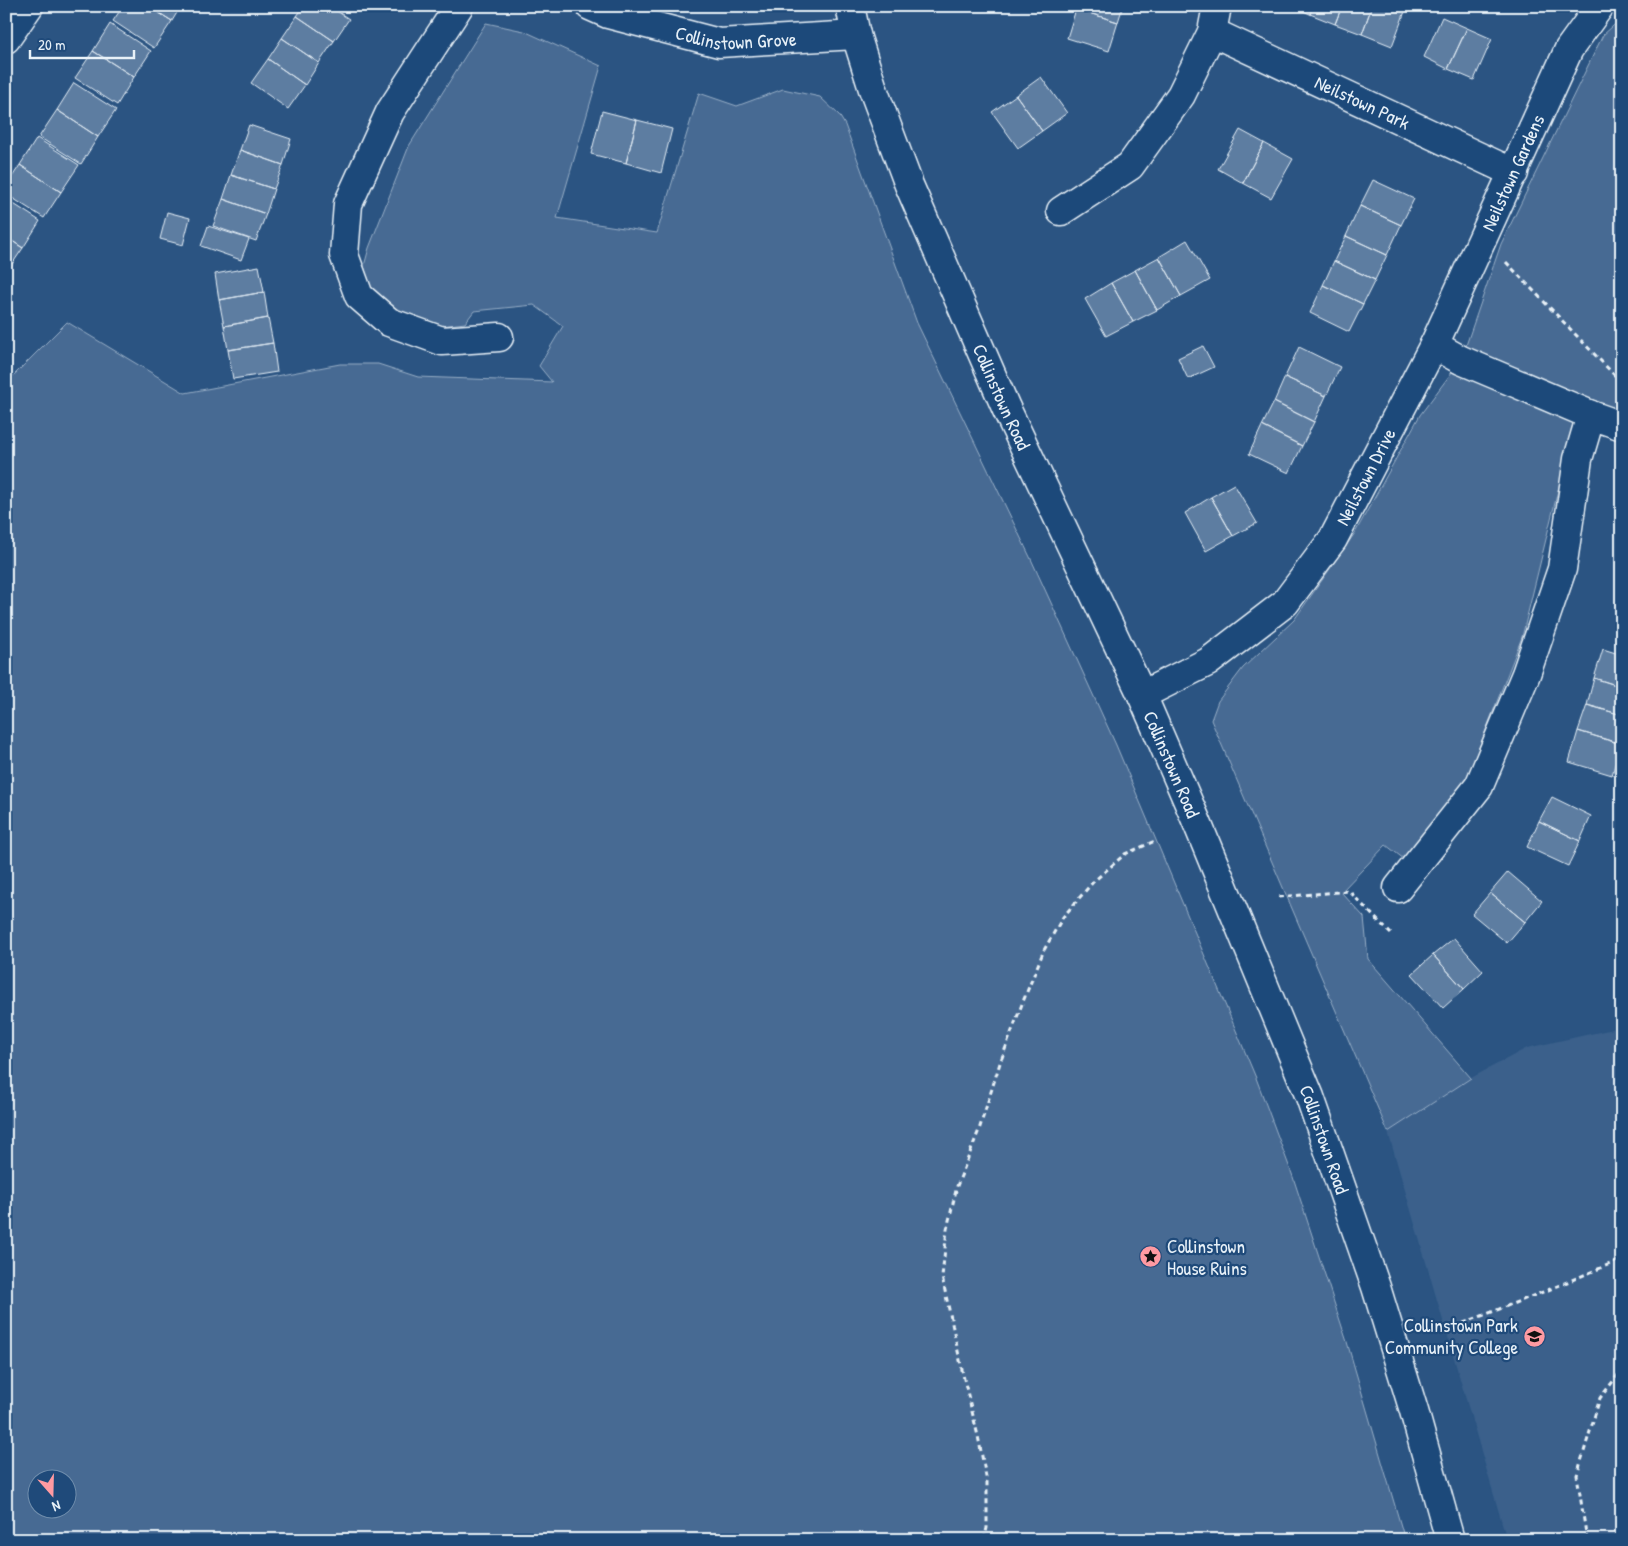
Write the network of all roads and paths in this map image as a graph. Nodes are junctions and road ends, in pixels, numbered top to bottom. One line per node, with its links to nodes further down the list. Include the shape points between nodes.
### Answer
1 (29, 6): 8 (street)
2 (460, 6): 12 (street, via 390,112 348,204 344,255 359,296 389,322 442,341)
3 (590, 6): 7 (street, Collinstown Grove, via 608,14 719,43)
4 (850, 6): 7 (street, Collinstown Road)
5 (1600, 6): 9 (street, Neilstown Gardens, via 1569,48)
6 (1214, 19): 9 (street, Neilstown Park); 10 (street, Neilstown Park, via 1181,95 1130,166)
7 (856, 35): 17 (street, Collinstown Road, via 872,89 909,185 1006,408)
8 (6, 39)
9 (1514, 173): 13 (street, Neilstown Gardens)
10 (1061, 211)
11 (1506, 261): 14 (path)
12 (499, 337)
13 (1434, 345): 15 (street, via 1461,360); 17 (street, Neilstown Drive, via 1332,539 1284,603 1208,662)
14 (1622, 383)
15 (1591, 416): 16 (street); 19 (street, via 1578,459 1562,569 1526,674 1479,786)
16 (1622, 426)
17 (1142, 695): 26 (street, Collinstown Road, via 1310,1097 1376,1287)
18 (1155, 841): 25 (path, via 1125,854 1094,882 1063,917 1044,950 1000,1063 951,1212 942,1277 987,1482)
19 (1398, 888)
20 (1279, 896): 21 (path, via 1349,891)
21 (1391, 934)
22 (1622, 1259): 23 (path)
23 (1438, 1334)
24 (1622, 1370): 27 (path, via 1600,1398 1577,1474)
25 (984, 1540)
26 (1450, 1540)
27 (1587, 1540)

